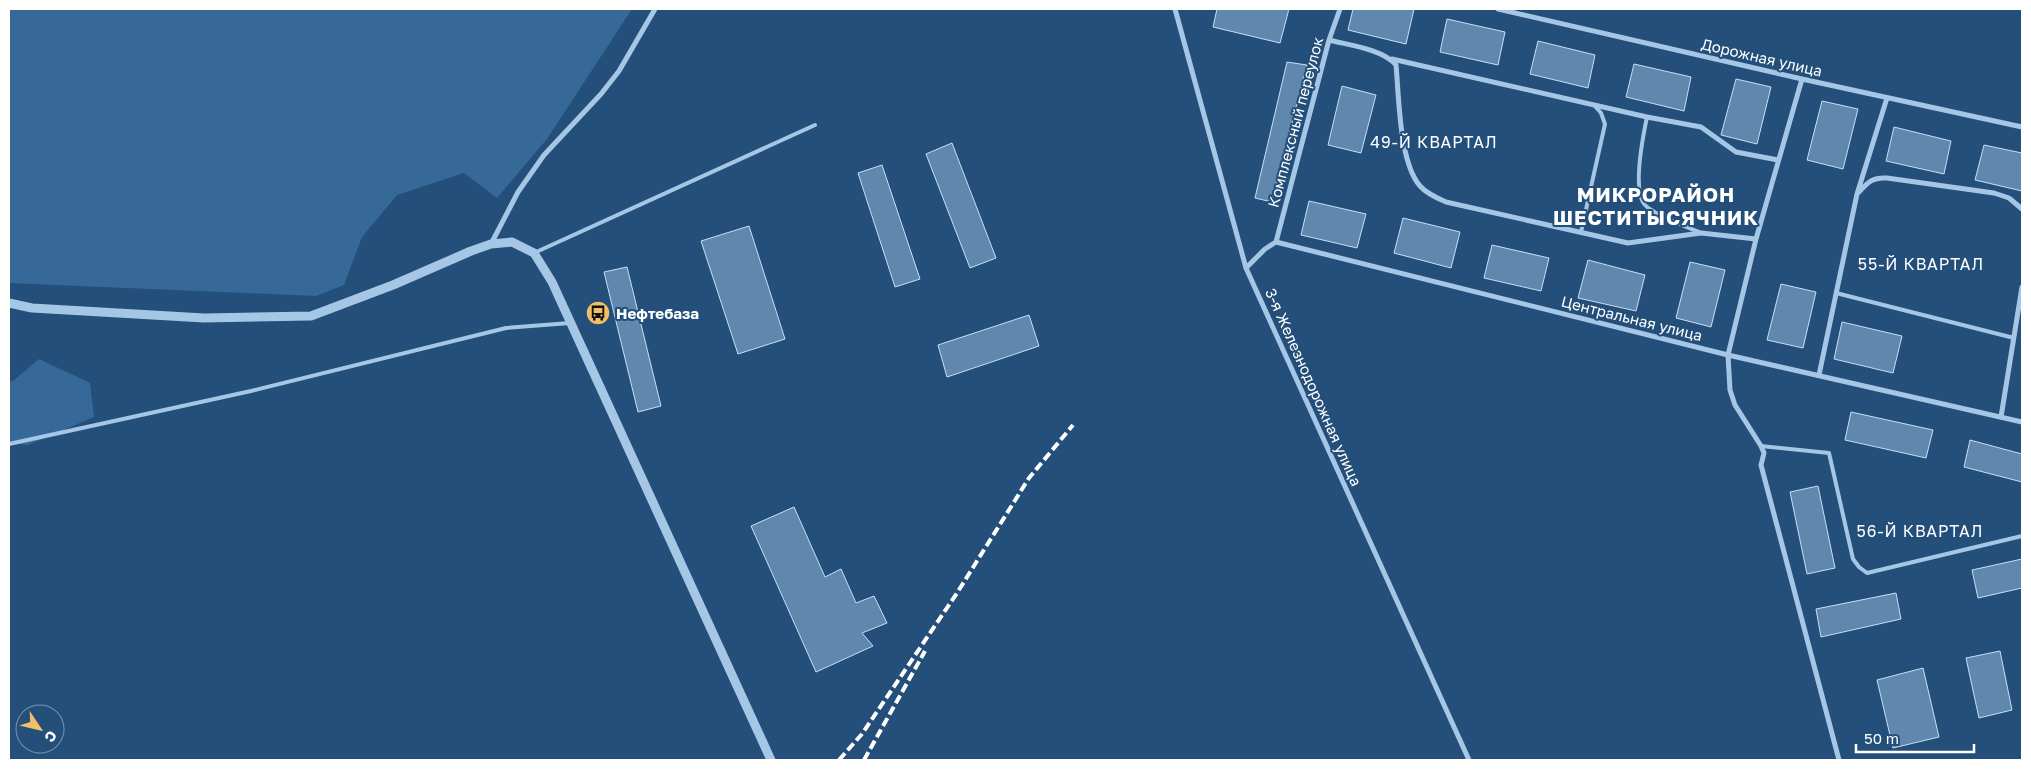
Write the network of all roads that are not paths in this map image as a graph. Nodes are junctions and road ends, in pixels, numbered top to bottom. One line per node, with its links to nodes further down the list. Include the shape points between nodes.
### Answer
1 (654, 9): 20 (street, via 619,71 544,155 518,192)
2 (1175, 9): 22 (street, 3-я Железнодорожная улица)
3 (1340, 9): 5 (street, Комплексный переулок)
4 (1498, 9): 7 (street, Дорожная улица)
5 (1329, 40): 6 (street); 19 (street, Комплексный переулок)
6 (1391, 59): 9 (street); 16 (street, via 1396,64 1404,143 1413,177 1421,187 1446,202)
7 (1802, 79): 8 (street, Дорожная улица); 13 (street)
8 (1887, 98): 12 (street, Дорожная улица); 14 (street)
9 (1592, 104): 10 (street); 16 (lane, via 1602,113 1605,124)
10 (1647, 117): 13 (street, via 1700,127 1736,152); 17 (lane, via 1639,159 1641,198 1653,211)
11 (815, 125): 21 (lane)
12 (2022, 127)
13 (1778, 160): 18 (street)
14 (1857, 194): 15 (street, via 1870,180 1887,178 1994,193 2009,198); 24 (street)
15 (2022, 209)
16 (1581, 232): 17 (street, via 1628,242)
17 (1701, 233): 18 (street)
18 (1756, 239): 28 (street)
19 (1276, 242): 22 (street); 28 (street, Центральная улица)
20 (491, 244): 21 (street, via 512,242); 25 (street, via 311,316 204,318 32,308)
21 (534, 253): 26 (street)
22 (1246, 268): 36 (street, 3-я Железнодорожная улица)
23 (2022, 287): 27 (street)
24 (1836, 293): 27 (lane); 29 (street)
25 (9, 303)
26 (572, 323): 32 (lane, via 506,328 252,391); 35 (street)
27 (2014, 338): 30 (street)
28 (1728, 355): 29 (street, Центральная улица); 33 (street, via 1730,390 1735,405)
29 (1818, 375): 30 (street, Центральная улица)
30 (2000, 417): 31 (street, Центральная улица)
31 (2022, 422)
32 (9, 444)
33 (1761, 446): 34 (lane, via 1829,453 1852,559 1867,573); 37 (street, via 1764,453 1761,465)
34 (2022, 536)
35 (771, 760)
36 (1469, 760)
37 (1839, 760)

